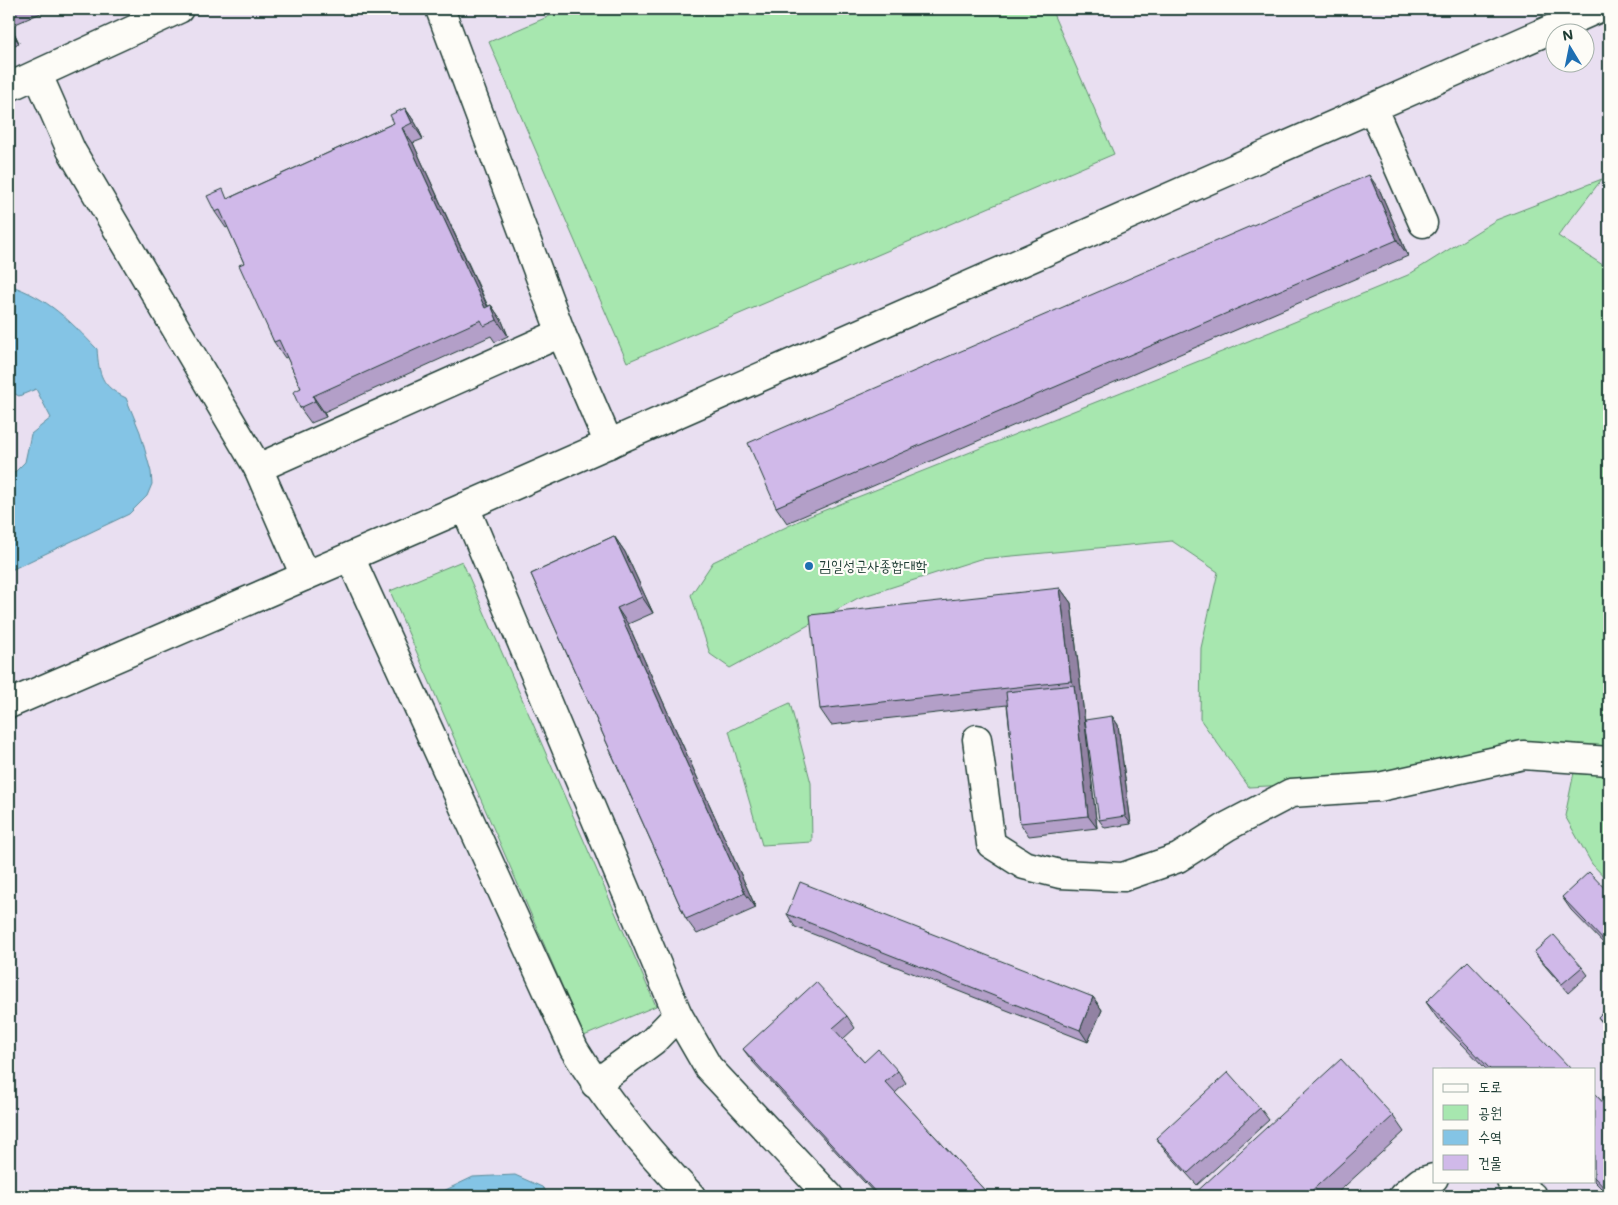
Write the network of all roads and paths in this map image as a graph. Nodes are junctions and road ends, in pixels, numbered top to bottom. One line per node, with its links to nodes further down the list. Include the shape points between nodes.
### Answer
1 (180, 9): 4 (lane)
2 (440, 9): 8 (lane)
3 (1585, 11): 6 (lane)
4 (38, 75): 5 (lane); 10 (lane, via 71,150)
5 (9, 87)
6 (1373, 109): 7 (lane); 9 (lane)
7 (1423, 223)
8 (561, 333): 9 (lane); 10 (lane)
9 (609, 444): 11 (lane)
10 (258, 468): 13 (lane)
11 (464, 507): 12 (lane); 17 (lane)
12 (350, 557): 13 (lane); 18 (lane, via 574,1048)
13 (305, 576): 14 (lane)
14 (9, 704)
15 (976, 739): 16 (lane, via 991,844 1024,865 1060,874 1123,877 1178,858 1228,826 1291,793 1379,788 1523,755)
16 (1609, 761)
17 (678, 1016): 18 (lane, via 653,1041); 22 (lane, via 708,1067)
18 (595, 1084): 21 (lane, via 647,1150)
19 (1433, 1178): 23 (lane, via 1420,1182)
20 (1512, 1182): 24 (lane)
21 (691, 1196)
22 (830, 1196)
23 (1403, 1196)
24 (1532, 1196)

